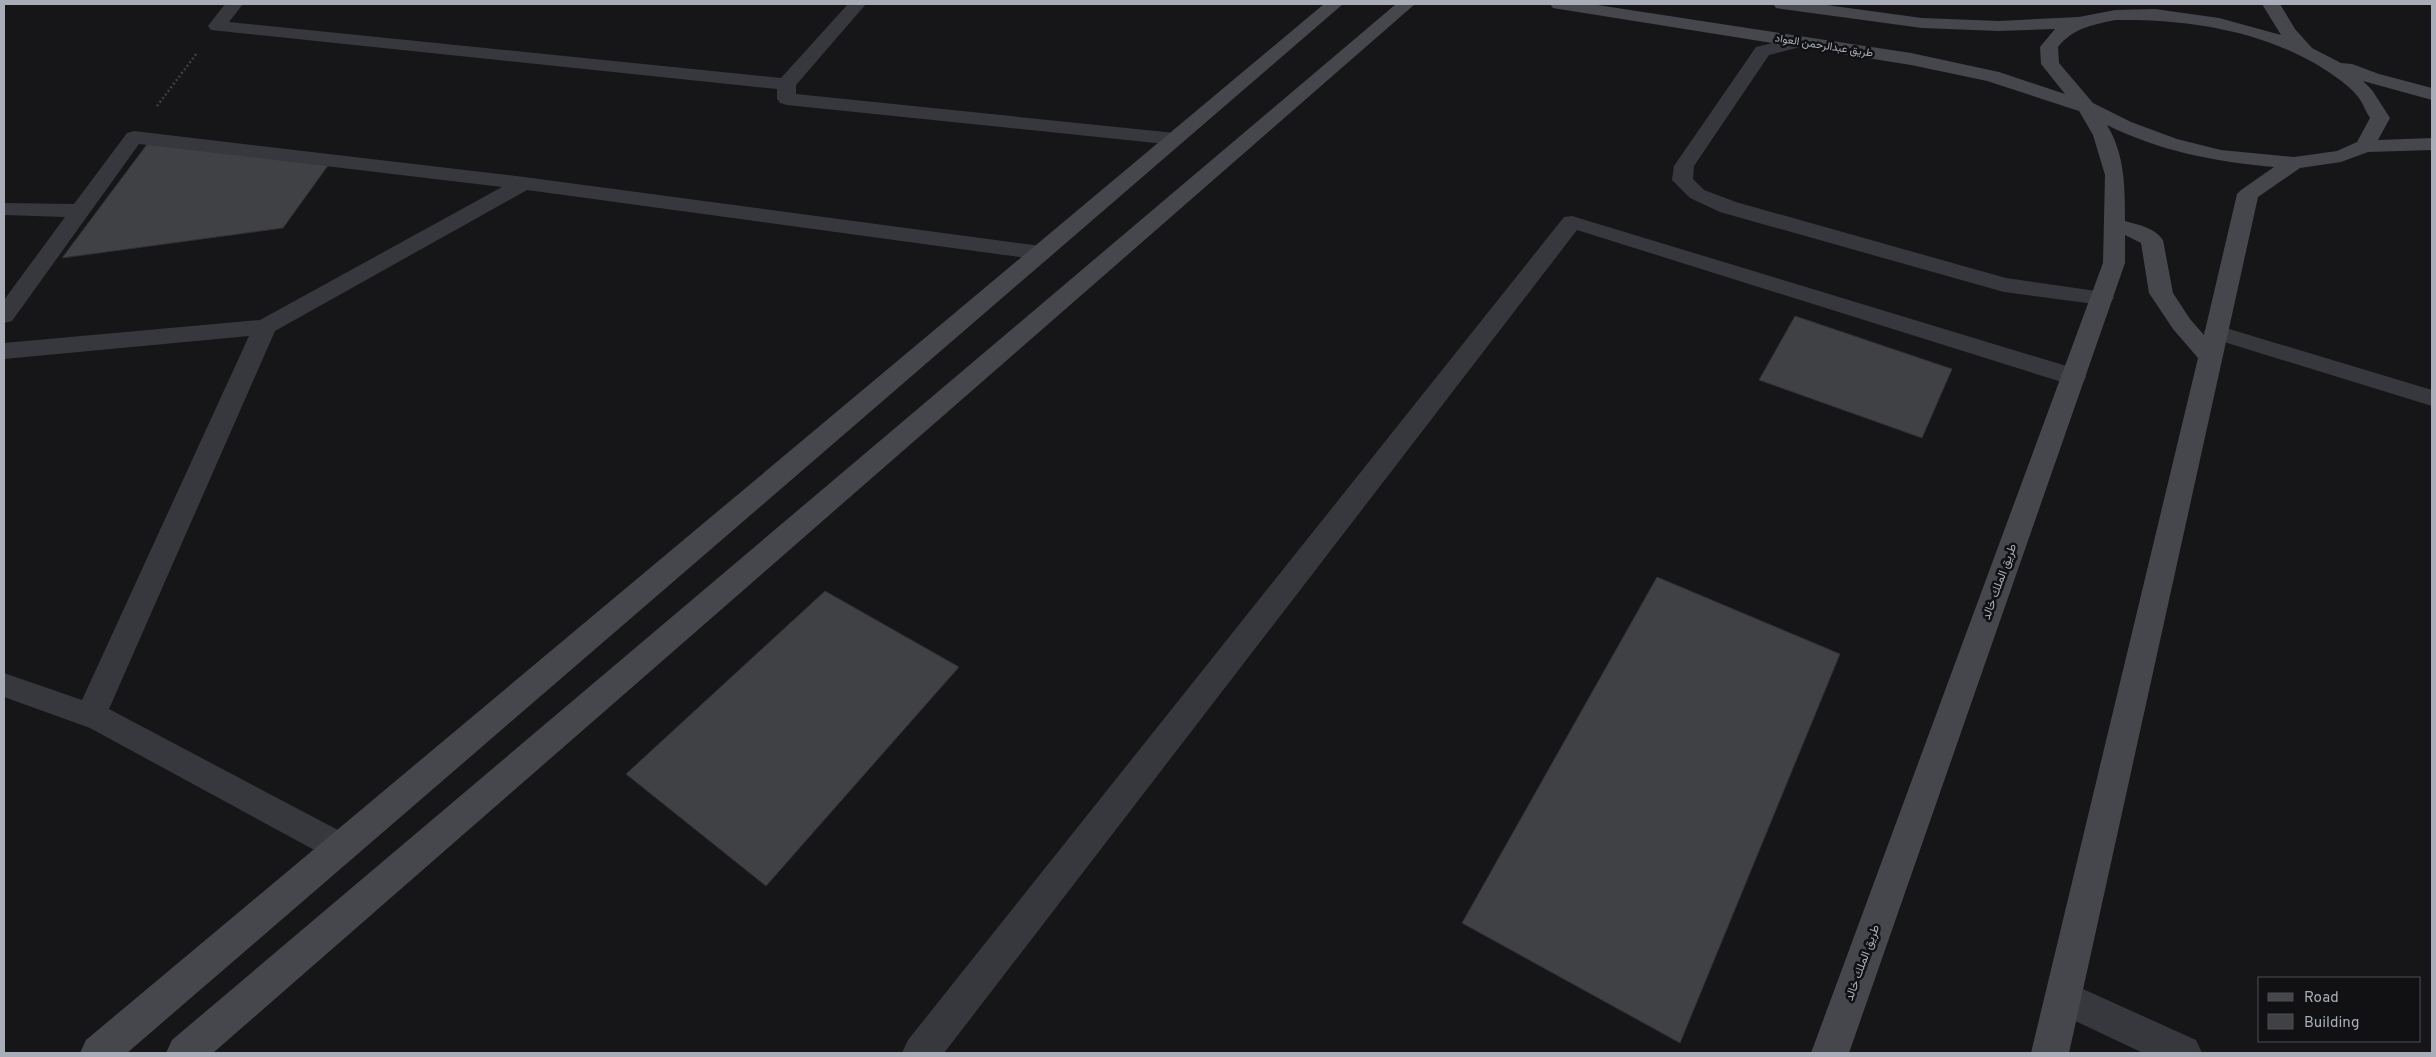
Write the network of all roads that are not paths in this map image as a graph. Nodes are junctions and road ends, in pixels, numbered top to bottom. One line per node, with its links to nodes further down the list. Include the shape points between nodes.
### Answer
1 (234, 4): 14 (street, via 217,26)
2 (857, 4): 14 (street)
3 (1334, 4): 17 (main road)
4 (1406, 4): 38 (main road)
5 (1558, 4): 11 (main road, طريق عبدالرحمن العواد)
6 (1782, 4): 9 (main road)
7 (2114, 4): 10 (main road)
8 (2271, 4): 12 (main road, via 2288,32)
9 (1880, 18): 10 (main road, via 1999,26); 13 (main road)
10 (2079, 22): 12 (main road, via 2159,14 2209,21 2260,34); 16 (main road, via 2060,33 2050,46 2050,64)
11 (1798, 42): 13 (main road, طريق عبدالرحمن العواد); 26 (street, via 1762,51 1684,166 1682,180 1698,194 1728,207 2004,285)
12 (2306, 52): 15 (main road, via 2372,78); 19 (main road, via 2347,75 2374,103 2380,118)
13 (1873, 54): 16 (main road, طريق عبدالرحمن العواد, via 1992,76)
14 (786, 84): 17 (street, via 787,99)
15 (2432, 94)
16 (2086, 107): 20 (main road, طريق عبدالرحمن العواد, via 2170,143 2221,156); 24 (main road, طريق الملك خالد, via 2103,135 2115,175)
17 (1175, 139): 25 (main road)
18 (2432, 144): 19 (main road)
19 (2365, 146): 20 (main road, via 2341,156)
20 (2294, 163): 29 (main road, via 2248,194)
21 (524, 184): 23 (street, via 134,137); 25 (street); 28 (street)
22 (4, 209): 23 (street)
23 (79, 212): 27 (street)
24 (2114, 226): 26 (main road, طريق الملك خالد, via 2114,263); 29 (main road, via 2139,232 2152,240 2161,293 2181,324)
25 (1041, 253): 35 (main road)
26 (2102, 298): 31 (main road, طريق الملك خالد)
27 (4, 316)
28 (265, 327): 30 (street); 34 (street)
29 (2213, 344): 32 (street); 36 (main road)
30 (4, 352)
31 (2074, 377): 39 (street, via 1572,222); 40 (main road, طريق الملك خالد)
32 (2432, 398)
33 (4, 685): 34 (street)
34 (90, 715): 35 (street)
35 (341, 848): 37 (main road)
36 (2063, 997): 41 (main road); 42 (street)
37 (99, 1053)
38 (185, 1053)
39 (921, 1053)
40 (1830, 1053)
41 (2050, 1053)
42 (2183, 1053)

